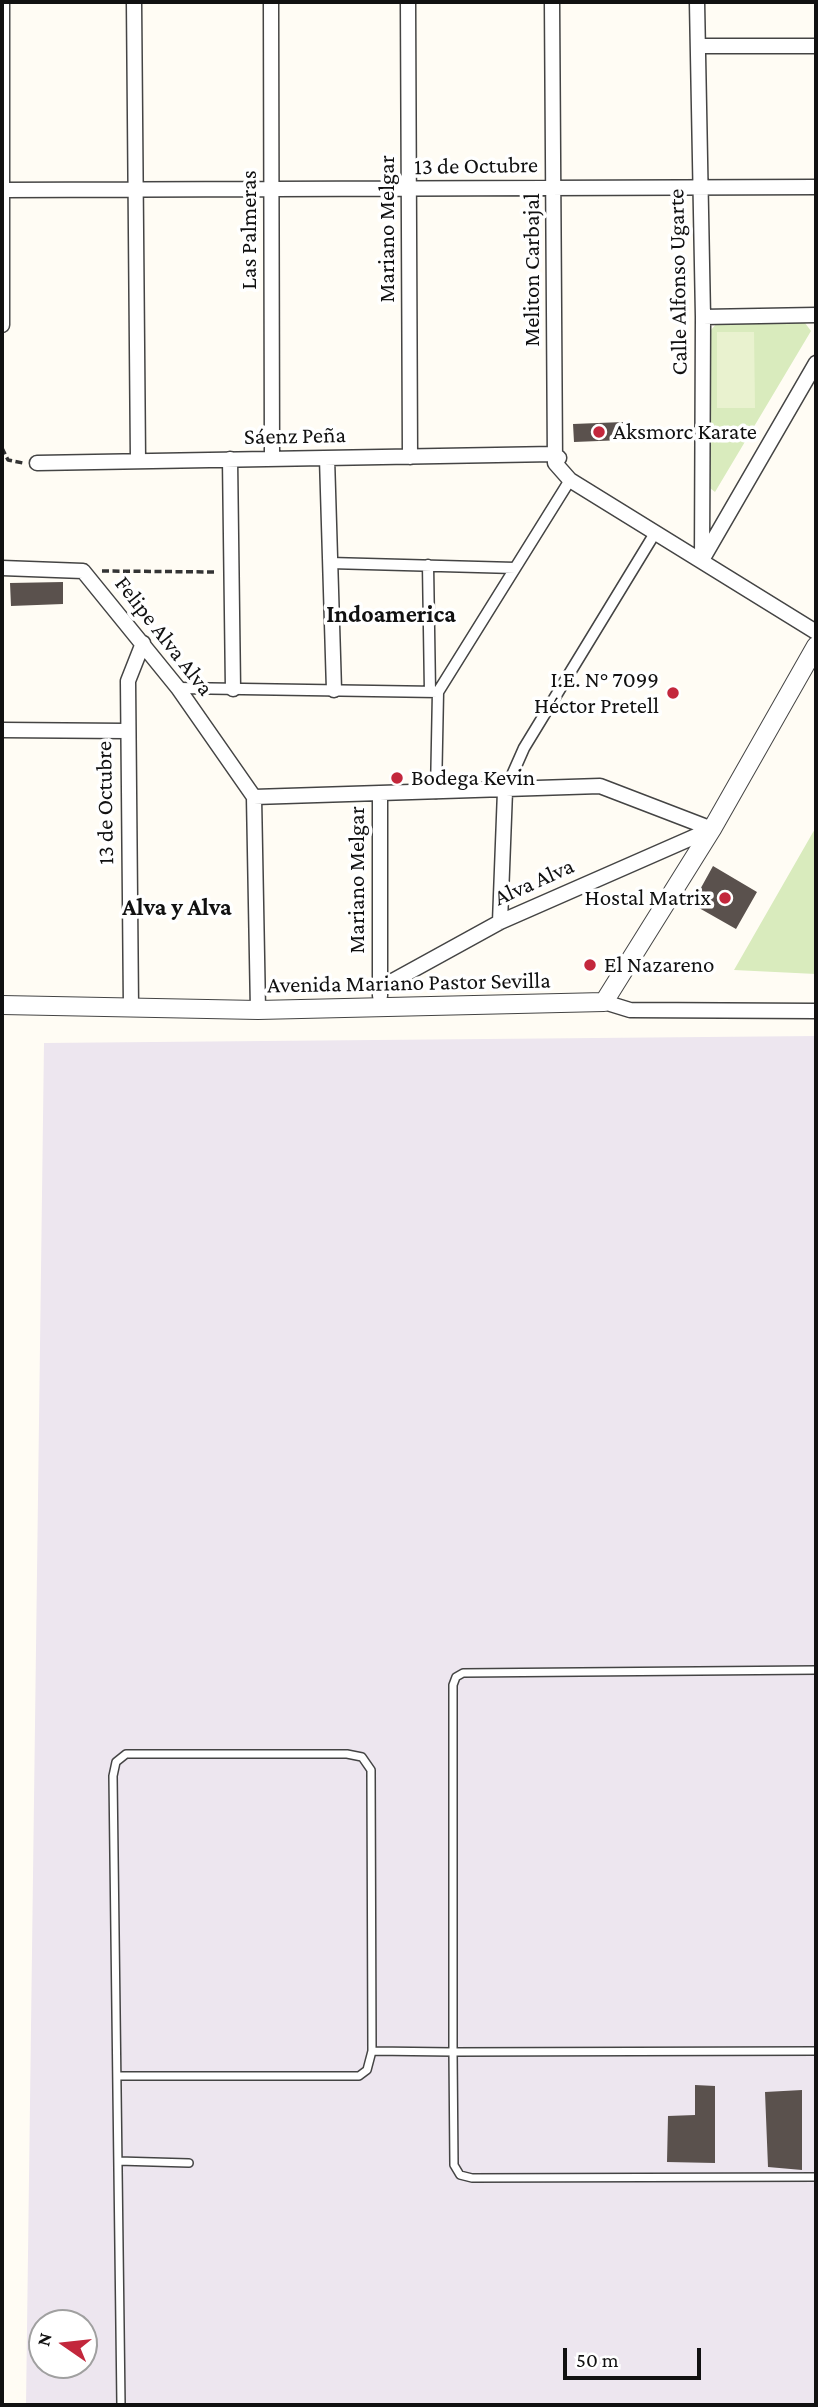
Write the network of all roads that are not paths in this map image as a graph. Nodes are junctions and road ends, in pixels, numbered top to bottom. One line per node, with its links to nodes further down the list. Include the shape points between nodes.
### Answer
1 (134, 2): 13 (street)
2 (271, 2): 10 (street, Las Palmeras)
3 (408, 2): 15 (street, Mariano Melgar)
4 (552, 2): 11 (street, Meliton Carbajal)
5 (698, 2): 7 (street, Calle Alfonso Ugarte)
6 (2, 3): 14 (street)
7 (698, 46): 8 (street); 12 (street, Calle Alfonso Ugarte)
8 (816, 46)
9 (816, 187): 12 (street, 13 de Octubre)
10 (272, 188): 13 (street, 13 de Octubre); 15 (street, 13 de Octubre); 25 (street, Las Palmeras)
11 (555, 188): 12 (street, 13 de Octubre); 15 (street, 13 de Octubre); 21 (street, Meliton Carbajal)
12 (700, 188): 18 (street, Calle Alfonso Ugarte)
13 (136, 189): 14 (street, 13 de Octubre); 26 (street)
14 (3, 190): 16 (street)
15 (409, 190): 22 (street, Mariano Melgar)
16 (2, 306): 19 (street)
17 (816, 315): 18 (street)
18 (703, 317): 31 (street, Calle Alfonso Ugarte)
19 (2, 325)
20 (816, 363): 31 (street)
21 (554, 454): 22 (street, Sáenz Peña); 28 (street, via 558,469); 29 (street)
22 (411, 457): 23 (street, Sáenz Peña)
23 (327, 458): 25 (street, Sáenz Peña); 32 (street)
24 (230, 459): 25 (street, Sáenz Peña); 26 (street, Sáenz Peña); 40 (street)
25 (272, 459)
26 (138, 461): 27 (street, Sáenz Peña)
27 (37, 463)
28 (570, 480): 29 (street); 35 (street)
29 (611, 506): 30 (street)
30 (655, 533): 31 (street); 45 (street, via 524,748)
31 (702, 562): 36 (street)
32 (330, 563): 33 (street); 41 (street)
33 (428, 565): 35 (street); 42 (street)
34 (2, 568): 37 (street, Felipe Alva Alva, via 83,571)
35 (514, 568): 42 (street)
36 (816, 632)
37 (143, 643): 39 (street, Felipe Alva Alva); 44 (street, 13 de Octubre, via 128,681)
38 (816, 646): 49 (street)
39 (178, 688): 40 (street); 48 (street, Felipe Alva Alva)
40 (233, 689): 41 (street)
41 (334, 690): 42 (street)
42 (434, 692): 47 (street)
43 (2, 730): 44 (street)
44 (126, 731): 54 (street, 13 de Octubre)
45 (505, 791): 47 (street); 49 (street, via 600,786); 50 (street)
46 (380, 793): 47 (street); 48 (street); 51 (street, Mariano Melgar)
47 (436, 793)
48 (254, 797): 56 (street)
49 (712, 829): 50 (street, Alva Alva); 52 (street)
50 (500, 922): 51 (street, Alva Alva)
51 (380, 988): 55 (street, Mariano Melgar)
52 (604, 1002): 55 (street, Avenida Mariano Pastor Sevilla); 57 (street, Avenida Mariano Pastor Sevilla, via 630,1010)
53 (2, 1005): 54 (street, Avenida Mariano Pastor Sevilla)
54 (131, 1008): 56 (street, Avenida Mariano Pastor Sevilla)
55 (381, 1008): 56 (street, Avenida Mariano Pastor Sevilla)
56 (258, 1010)
57 (816, 1011)
58 (816, 1670): 61 (lane, via 463,1673 456,1677)
59 (816, 2050): 61 (lane)
60 (372, 2051): 61 (lane); 62 (lane, via 368,2070 359,2076); 62 (lane, via 371,1770 362,1757 126,1754 116,1762 113,1776)
61 (453, 2052): 65 (lane, via 454,2165 460,2175)
62 (117, 2076): 63 (lane)
63 (118, 2161): 64 (lane); 66 (lane)
64 (189, 2163)
65 (816, 2177)
66 (121, 2405)

